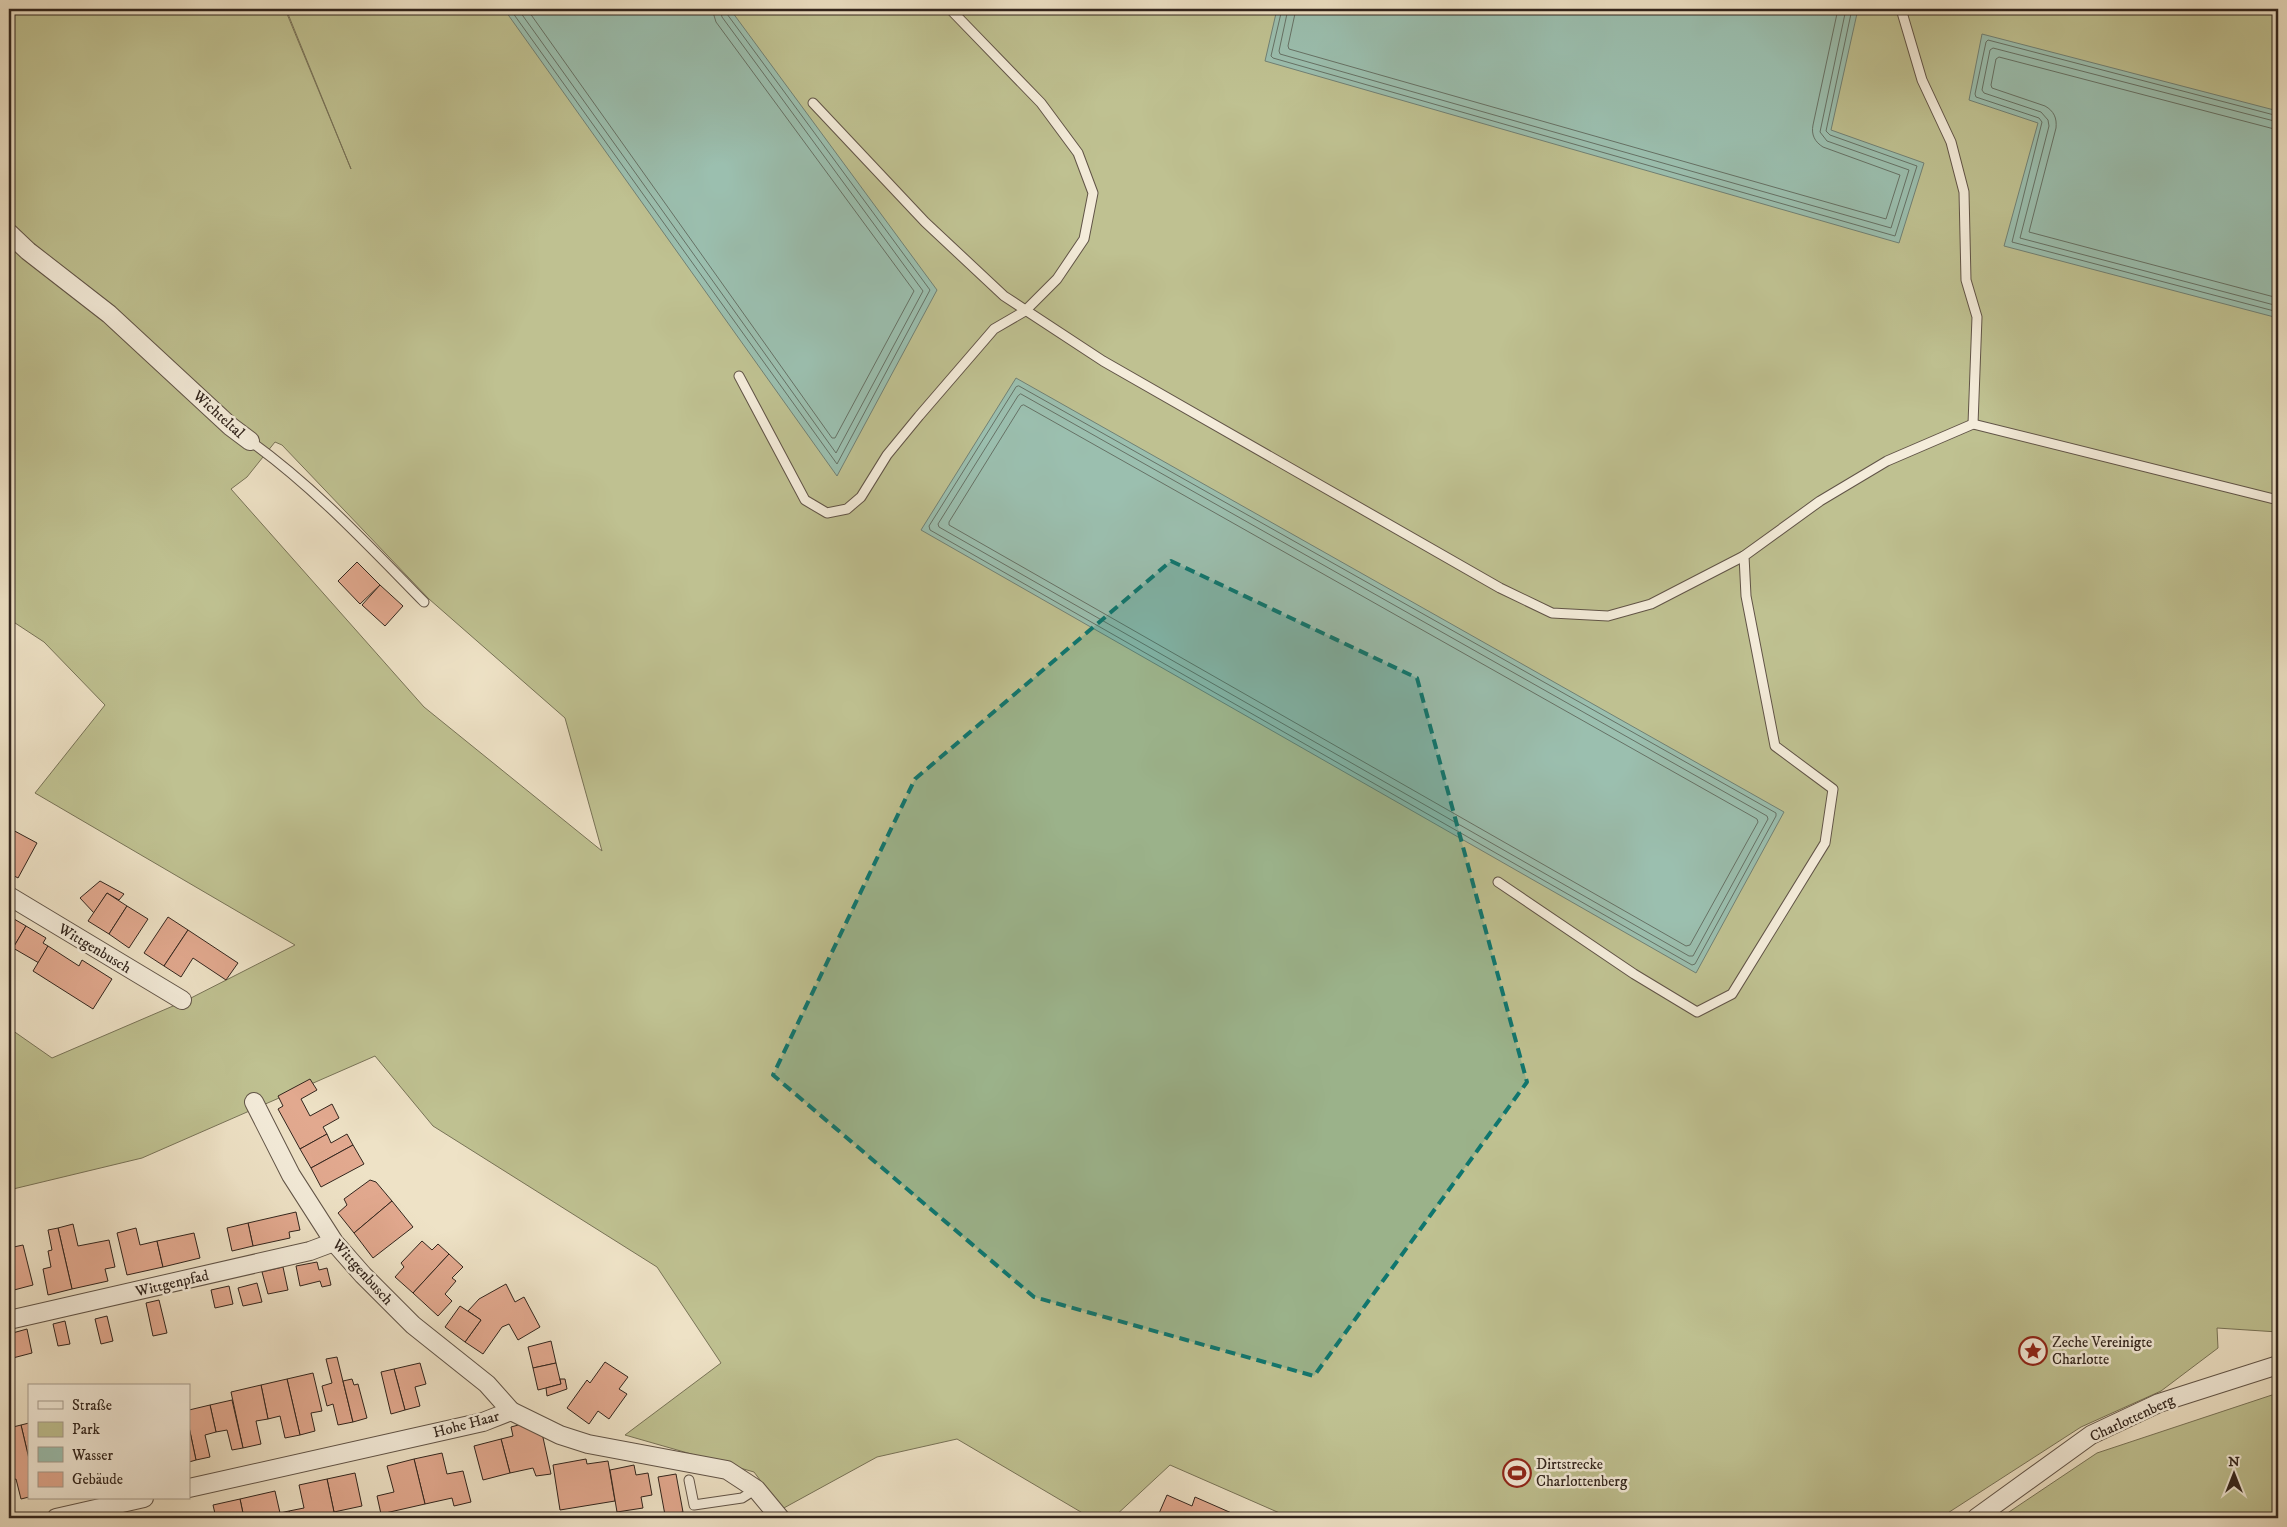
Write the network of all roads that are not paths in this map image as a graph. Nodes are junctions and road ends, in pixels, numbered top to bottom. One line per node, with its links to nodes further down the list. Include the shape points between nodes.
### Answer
1 (950, 9): 5 (lane, via 1041,103 1078,153 1093,192 1084,240 1057,279)
2 (1901, 9): 7 (lane, via 1922,80 1951,142 1964,192 1966,280 1977,317)
3 (813, 103): 5 (lane, via 925,222 1004,296)
4 (9, 233): 8 (street, Wichteltal, via 109,314 230,426)
5 (1025, 311): 6 (lane, via 994,329 887,455 861,497 847,510 827,513 805,500); 10 (lane, via 1103,362 1500,588 1552,613 1608,616 1651,604)
6 (739, 376)
7 (1973, 424): 9 (lane); 10 (lane, via 1887,461 1820,501)
8 (250, 440): 11 (lane, Wichteltal, via 341,517)
9 (2278, 500)
10 (1744, 556): 12 (lane, via 1746,596 1775,746 1833,789 1825,843 1732,994 1697,1012 1634,974)
11 (424, 602)
12 (1498, 882)
13 (9, 896): 14 (street, Wittgenbusch)
14 (182, 1000)
15 (254, 1102): 16 (street, Wittgenbusch, via 291,1175)
16 (334, 1242): 17 (street, Wittgenpfad, via 310,1251); 19 (street, Wittgenbusch, via 413,1325 487,1384)
17 (9, 1320)
18 (2278, 1365): 26 (street, Charlottenberg, via 2158,1403 2091,1435)
19 (511, 1411): 21 (street, Hohe Haar, via 483,1422); 22 (street, Hohe Haar, via 588,1444 727,1470)
20 (689, 1480): 22 (lane, via 694,1505 742,1498)
21 (190, 1488)
22 (756, 1489): 25 (street, Hohe Haar)
23 (135, 1500): 24 (street)
24 (56, 1518)
25 (780, 1518)
26 (1976, 1518)

